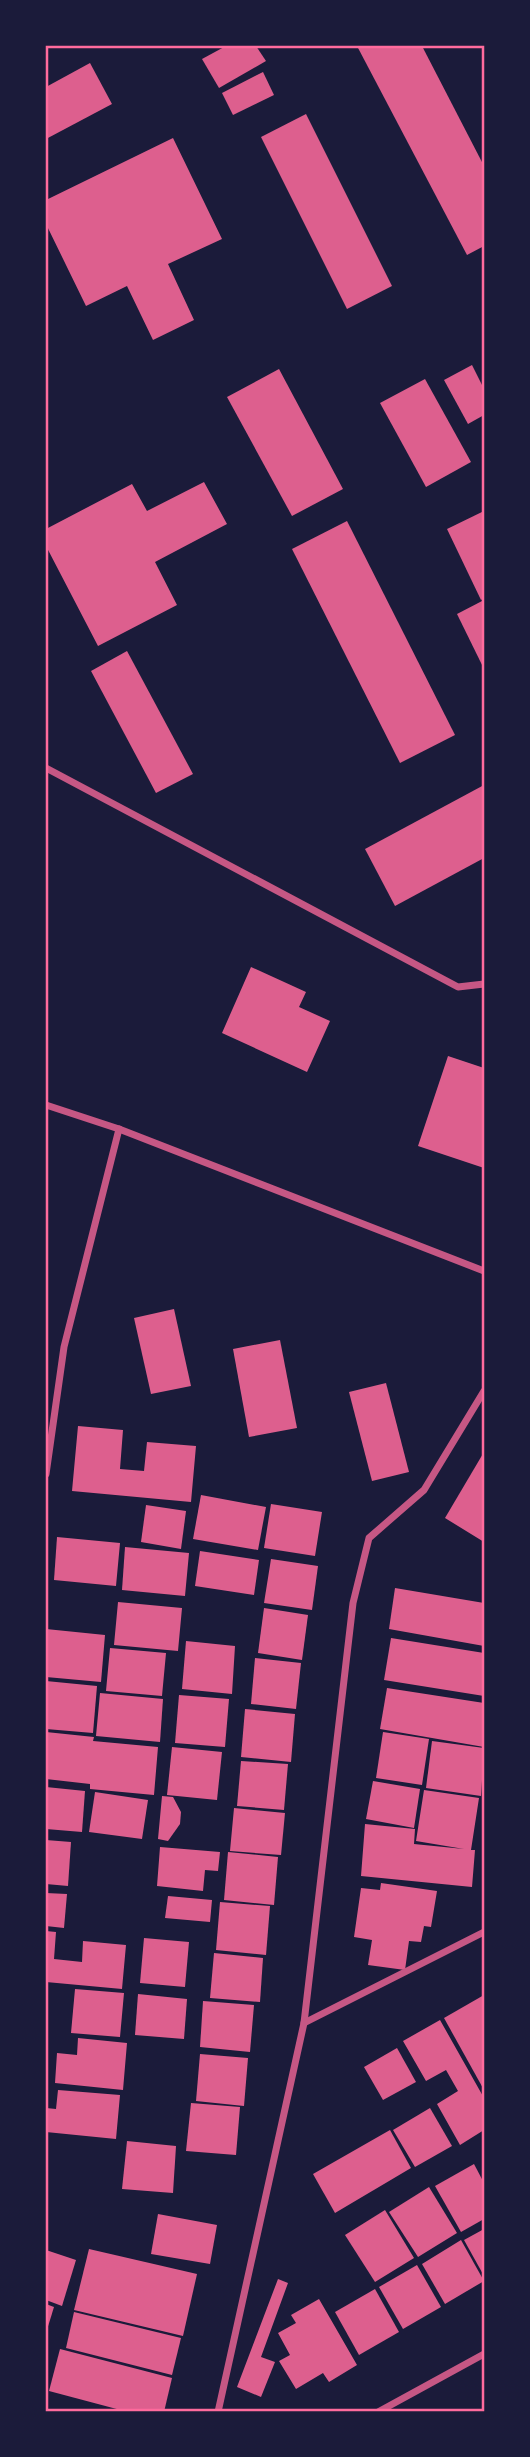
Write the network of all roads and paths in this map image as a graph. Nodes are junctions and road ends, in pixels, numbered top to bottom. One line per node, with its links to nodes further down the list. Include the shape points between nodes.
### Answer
1 (46, 768): 2 (street, via 458,987)
2 (485, 984)
3 (46, 1105): 4 (street)
4 (120, 1129): 5 (street); 7 (street, via 64,1347)
5 (485, 1271)
6 (485, 1391): 9 (street, via 424,1490 369,1538 353,1603)
7 (46, 1474)
8 (485, 1932): 9 (street)
9 (304, 2023): 11 (street)
10 (485, 2354): 12 (street)
11 (218, 2412)
12 (378, 2412)

